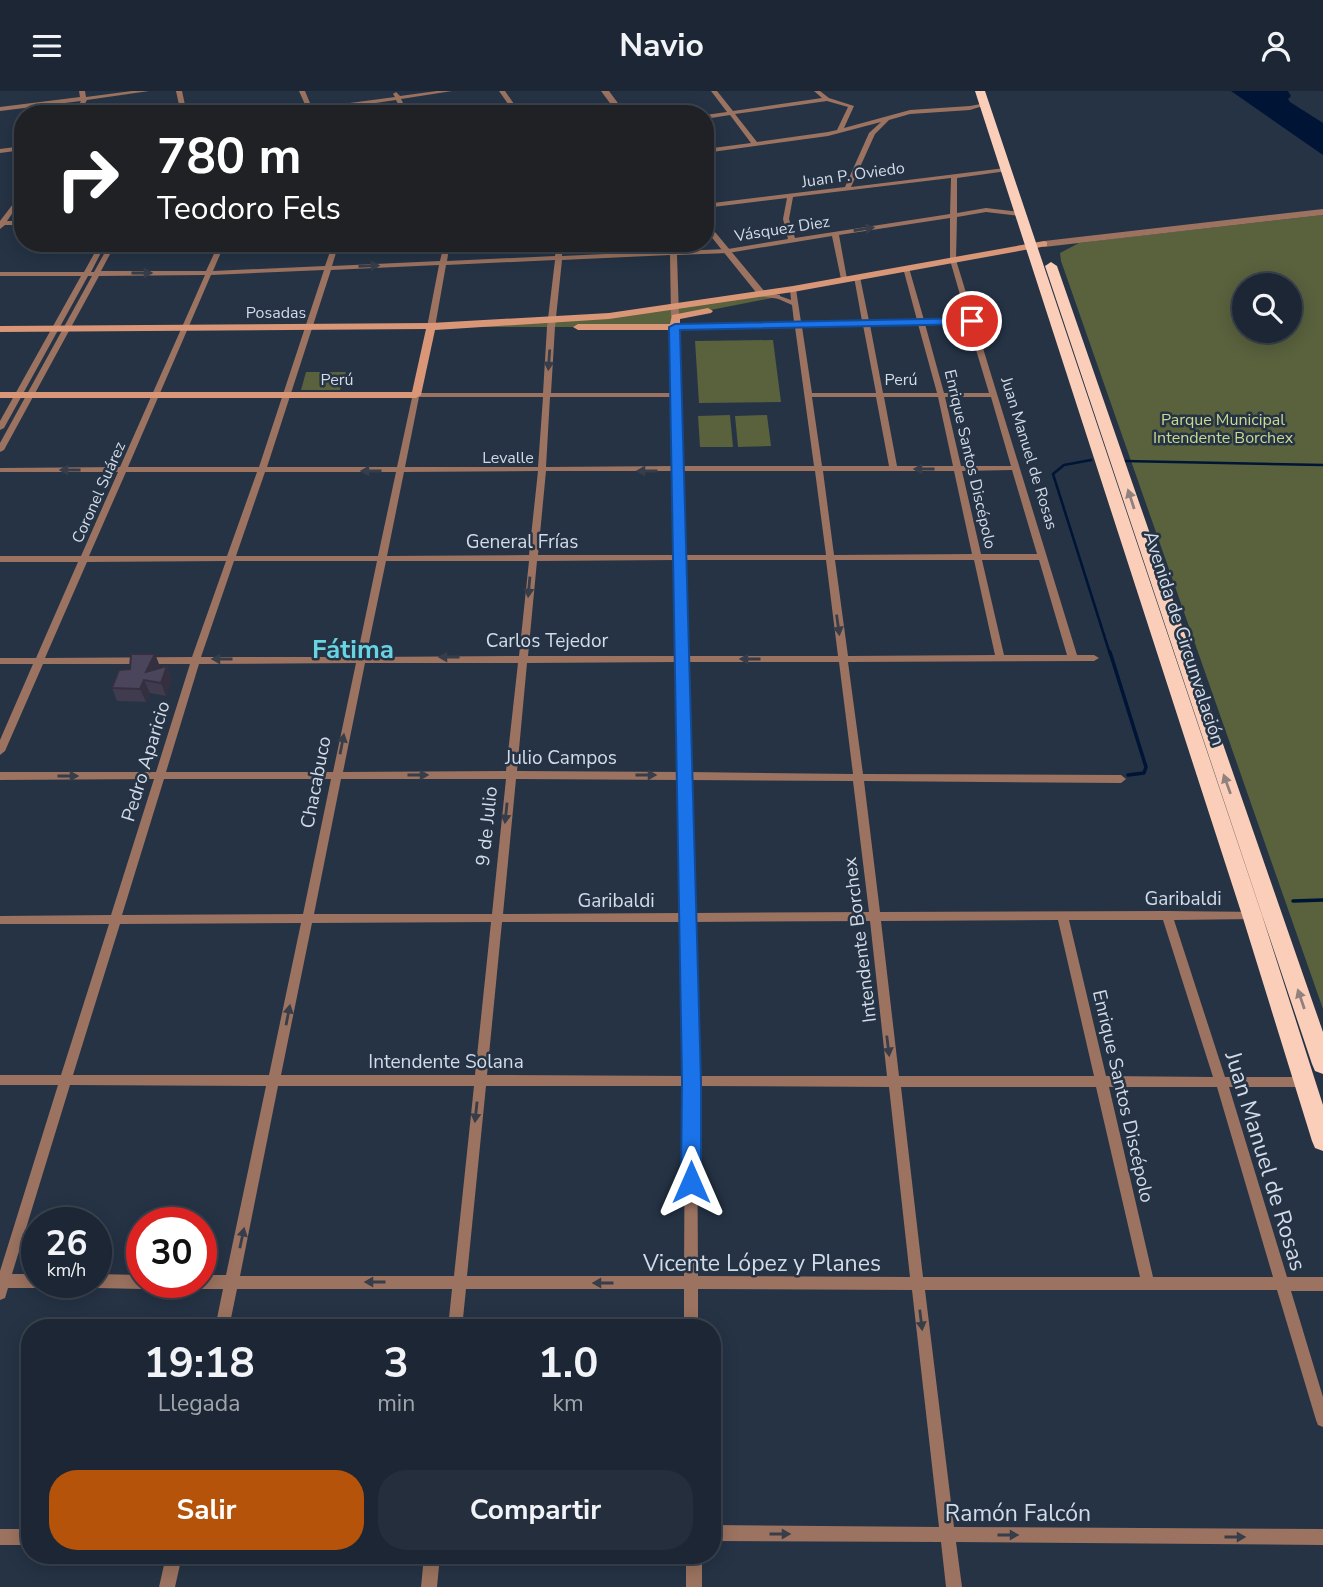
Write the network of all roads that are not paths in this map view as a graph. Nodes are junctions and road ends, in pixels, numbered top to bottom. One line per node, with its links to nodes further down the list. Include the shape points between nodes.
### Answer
1 (82, 91): 9 (street)
2 (146, 91): 9 (street)
3 (394, 91): 8 (street)
4 (449, 91): 8 (street)
5 (714, 91): 16 (street)
6 (817, 91): 10 (street)
7 (980, 91): 15 (highway, Avenida de Circunvalación)
8 (398, 98): 13 (street); 14 (street)
9 (84, 99): 11 (street); 12 (street)
10 (827, 99): 16 (street); 20 (street, via 851,106)
11 (34, 105)
12 (81, 105)
13 (354, 105)
14 (402, 105)
15 (986, 108): 18 (street, via 924,110); 24 (highway, Avenida de Circunvalación)
16 (732, 114): 17 (street); 22 (street)
17 (714, 116)
18 (889, 118): 19 (street); 21 (street)
19 (852, 127): 20 (street); 21 (street)
20 (840, 130): 22 (street)
21 (872, 134): 27 (street)
22 (755, 144): 23 (street)
23 (714, 150)
24 (1000, 151): 25 (highway, Avenida de Circunvalación); 38 (highway, Avenida de Circunvalación, via 1029,205)
25 (1004, 170): 26 (street, Juan P. Oviedo); 32 (highway, Avenida de Circunvalación)
26 (954, 175): 27 (street, Juan P. Oviedo); 33 (street, Juan Manuel de Rosas)
27 (847, 189): 28 (street, Juan P. Oviedo)
28 (790, 197): 29 (street, Juan P. Oviedo); 37 (street, via 786,219)
29 (714, 205)
30 (14, 206): 34 (street)
31 (1323, 212): 38 (street)
32 (1020, 213): 33 (street, Vásquez Diez, via 998,210); 38 (highway, Avenida de Circunvalación)
33 (951, 215): 36 (street, Vásquez Diez, one-way to 33); 50 (street, Juan Manuel de Rosas)
34 (1, 225)
35 (714, 234): 39 (street)
36 (835, 234): 37 (street, Vásquez Diez); 59 (street)
37 (792, 241): 39 (street, Vásquez Diez)
38 (1037, 245): 50 (main road); 128 (highway, Avenida de Circunvalación)
39 (728, 251): 47 (street, Vásquez Diez); 61 (street)
40 (98, 252): 54 (street)
41 (108, 252): 55 (street)
42 (218, 252): 56 (street, Coronel Suárez)
43 (334, 252): 52 (street, Pedro Aparicio)
44 (445, 252): 51 (street, Chacabuco)
45 (559, 252): 49 (street, 9 de Julio)
46 (710, 252): 48 (street, Vásquez Diez)
47 (714, 252)
48 (674, 254): 49 (street, Vásquez Diez); 64 (street)
49 (558, 259): 51 (street, Vásquez Diez); 67 (street, 9 de Julio)
50 (953, 260): 53 (main road); 65 (street, Juan Manuel de Rosas)
51 (443, 264): 52 (street, Vásquez Diez, one-way to 51); 71 (street, Chacabuco)
52 (329, 268): 56 (street, Vásquez Diez); 70 (street, Pedro Aparicio)
53 (906, 268): 58 (main road); 66 (street, Enrique Santos Discépolo)
54 (86, 273): 55 (street, Vásquez Diez); 57 (street, Vásquez Diez); 72 (street)
55 (97, 273): 56 (street, Vásquez Diez, one-way to 56); 73 (street)
56 (210, 273): 74 (street, Coronel Suárez)
57 (0, 274)
58 (857, 277): 59 (main road); 68 (street)
59 (844, 279): 60 (main road)
60 (793, 289): 61 (main road); 62 (main road); 63 (street, Intendente Borchex)
61 (762, 294): 62 (street); 64 (main road)
62 (776, 297): 63 (street); 64 (main road)
63 (795, 304): 69 (street, Intendente Borchex)
64 (675, 317): 67 (main road); 67 (main road, via 609,316); 69 (street); 84 (street)
65 (972, 321): 66 (street); 87 (street, Juan Manuel de Rosas)
66 (921, 322): 68 (street); 86 (street, Enrique Santos Discépolo)
67 (551, 323): 71 (main road, Posadas); 77 (street, 9 de Julio, one-way to 77)
68 (866, 324): 69 (street); 85 (street)
69 (799, 326): 78 (street, Intendente Borchex)
70 (310, 327): 71 (main road, Posadas); 74 (main road, Posadas); 76 (street, Pedro Aparicio)
71 (431, 327): 83 (main road, Chacabuco)
72 (55, 328): 73 (main road, Posadas); 75 (main road, Posadas); 80 (street)
73 (66, 328): 74 (main road, Posadas); 81 (street)
74 (186, 328): 82 (street, Coronel Suárez)
75 (0, 329)
76 (288, 394): 82 (main road, Perú); 83 (main road, Perú); 96 (street, Pedro Aparicio)
77 (546, 394): 83 (street, Perú); 84 (street, Perú); 98 (street, 9 de Julio)
78 (808, 394): 85 (street, Perú); 91 (street, Intendente Borchex)
79 (0, 395): 80 (main road, Perú)
80 (18, 395): 81 (main road, Perú); 88 (street)
81 (30, 395): 82 (main road, Perú); 89 (street)
82 (156, 395): 95 (street, Coronel Suárez)
83 (416, 395): 97 (street, Chacabuco)
84 (675, 395): 99 (street)
85 (880, 395): 86 (street, Perú); 92 (street)
86 (941, 395): 87 (street, Perú); 93 (street, Enrique Santos Discépolo)
87 (994, 395): 90 (street, Juan Manuel de Rosas)
88 (0, 428)
89 (0, 450)
90 (1016, 468): 93 (street, Levalle); 100 (street, Juan Manuel de Rosas)
91 (817, 469): 92 (street, Levalle); 99 (street, Levalle); 105 (street, Intendente Borchex)
92 (894, 469): 93 (street, Levalle, one-way to 92)
93 (956, 469): 106 (street, Enrique Santos Discépolo)
94 (0, 470): 95 (street, Levalle, one-way to 94)
95 (123, 470): 96 (street, Levalle); 108 (street, Coronel Suárez)
96 (262, 471): 97 (street, Levalle, one-way to 96); 101 (street, Pedro Aparicio)
97 (400, 471): 98 (street, Levalle); 102 (street, Chacabuco)
98 (542, 471): 99 (street, Levalle, one-way to 98); 103 (street, 9 de Julio)
99 (676, 471): 104 (street)
100 (1043, 557): 106 (street, General Frías); 112 (street, Juan Manuel de Rosas)
101 (232, 558): 102 (street, General Frías); 108 (street, General Frías); 113 (street, Pedro Aparicio)
102 (382, 558): 103 (street, General Frías); 111 (street, Chacabuco)
103 (532, 558): 104 (street, General Frías); 109 (street, 9 de Julio, one-way to 109)
104 (681, 558): 105 (street, General Frías); 114 (street)
105 (829, 558): 106 (street, General Frías); 116 (street, Intendente Borchex, one-way to 116)
106 (978, 558): 115 (street, Enrique Santos Discépolo)
107 (0, 559): 108 (street, General Frías)
108 (84, 559): 118 (street, Coronel Suárez)
109 (523, 657): 111 (street, Carlos Tejedor, one-way to 111); 114 (street, Carlos Tejedor); 121 (street, 9 de Julio)
110 (1094, 657): 112 (street, Carlos Tejedor)
111 (360, 658): 113 (street, Carlos Tejedor, one-way to 113); 120 (street, Chacabuco, one-way to 111)
112 (1073, 658): 115 (street, Carlos Tejedor)
113 (196, 659): 118 (street, Carlos Tejedor); 124 (street, Pedro Aparicio)
114 (683, 659): 116 (street, Carlos Tejedor, one-way to 114); 122 (street)
115 (1000, 659): 116 (street, Carlos Tejedor)
116 (843, 660): 125 (street, Intendente Borchex)
117 (0, 661): 118 (street, Carlos Tejedor)
118 (39, 661): 119 (street, Coronel Suárez)
119 (0, 751)
120 (336, 775): 121 (street, Julio Campos, one-way to 121); 124 (street, Julio Campos); 134 (street, Chacabuco)
121 (510, 775): 122 (street, Julio Campos, one-way to 122); 132 (street, 9 de Julio, one-way to 132)
122 (684, 775): 125 (street, Julio Campos); 130 (street)
123 (0, 776): 124 (street, Julio Campos, one-way to 124)
124 (160, 776): 133 (street, Pedro Aparicio)
125 (858, 776): 126 (street, Julio Campos); 131 (street, Intendente Borchex)
126 (1121, 779)
127 (1167, 915): 128 (street, Garibaldi); 129 (street, Garibaldi); 144 (street, Juan Manuel de Rosas)
128 (1263, 915): 136 (highway, Avenida de Circunvalación, one-way to 128); 145 (highway, Avenida de Circunvalación)
129 (1063, 916): 131 (street, Garibaldi); 143 (street, Enrique Santos Discépolo)
130 (686, 917): 131 (street, Garibaldi); 132 (street, Garibaldi); 142 (street)
131 (873, 917): 140 (street, Intendente Borchex, one-way to 140)
132 (496, 918): 134 (street, Garibaldi); 141 (street, 9 de Julio)
133 (116, 919): 134 (street, Garibaldi); 135 (street, Garibaldi); 138 (street, Pedro Aparicio)
134 (307, 919): 139 (street, Chacabuco, one-way to 134)
135 (0, 920)
136 (1323, 1064)
137 (0, 1080): 138 (street, Intendente Solana)
138 (66, 1080): 139 (street, Intendente Solana); 156 (street, Pedro Aparicio)
139 (275, 1080): 141 (street, Intendente Solana); 148 (street, Chacabuco, one-way to 139)
140 (892, 1080): 142 (street, Intendente Solana); 143 (street, Intendente Solana); 152 (street, Intendente Borchex)
141 (480, 1081): 142 (street, Intendente Solana); 150 (street, 9 de Julio, one-way to 150)
142 (691, 1081): 151 (street)
143 (1101, 1082): 144 (street, Intendente Solana); 153 (street, Enrique Santos Discépolo)
144 (1221, 1082): 145 (street, Intendente Solana); 154 (street, Juan Manuel de Rosas)
145 (1303, 1082): 146 (highway, Avenida de Circunvalación)
146 (1323, 1141)
147 (217, 1282): 148 (street, Vicente López y Planes)
148 (232, 1282): 150 (street, Vicente López y Planes, one-way to 148); 157 (street, Chacabuco)
149 (21, 1283): 156 (street)
150 (460, 1283): 151 (street, Vicente López y Planes, one-way to 150); 158 (street, 9 de Julio)
151 (691, 1283): 152 (street, Vicente López y Planes); 159 (street)
152 (916, 1284): 153 (street, Vicente López y Planes); 162 (street, Intendente Borchex, one-way to 162)
153 (1148, 1284): 154 (street, Vicente López y Planes)
154 (1281, 1284): 155 (street, Vicente López y Planes); 160 (street, Juan Manuel de Rosas)
155 (1323, 1284)
156 (1, 1285)
157 (224, 1319)
158 (456, 1319)
159 (691, 1319)
160 (1323, 1420)
161 (721, 1533): 162 (street, Ramón Falcón, one-way to 162)
162 (948, 1535): 165 (street, Ramón Falcón, one-way to 165); 172 (street, Intendente Borchex)
163 (0, 1537): 164 (street)
164 (21, 1537)
165 (1323, 1537)
166 (172, 1564): 169 (street)
167 (431, 1564): 170 (street)
168 (694, 1564): 171 (street)
169 (167, 1587)
170 (429, 1587)
171 (695, 1587)
172 (954, 1587)

